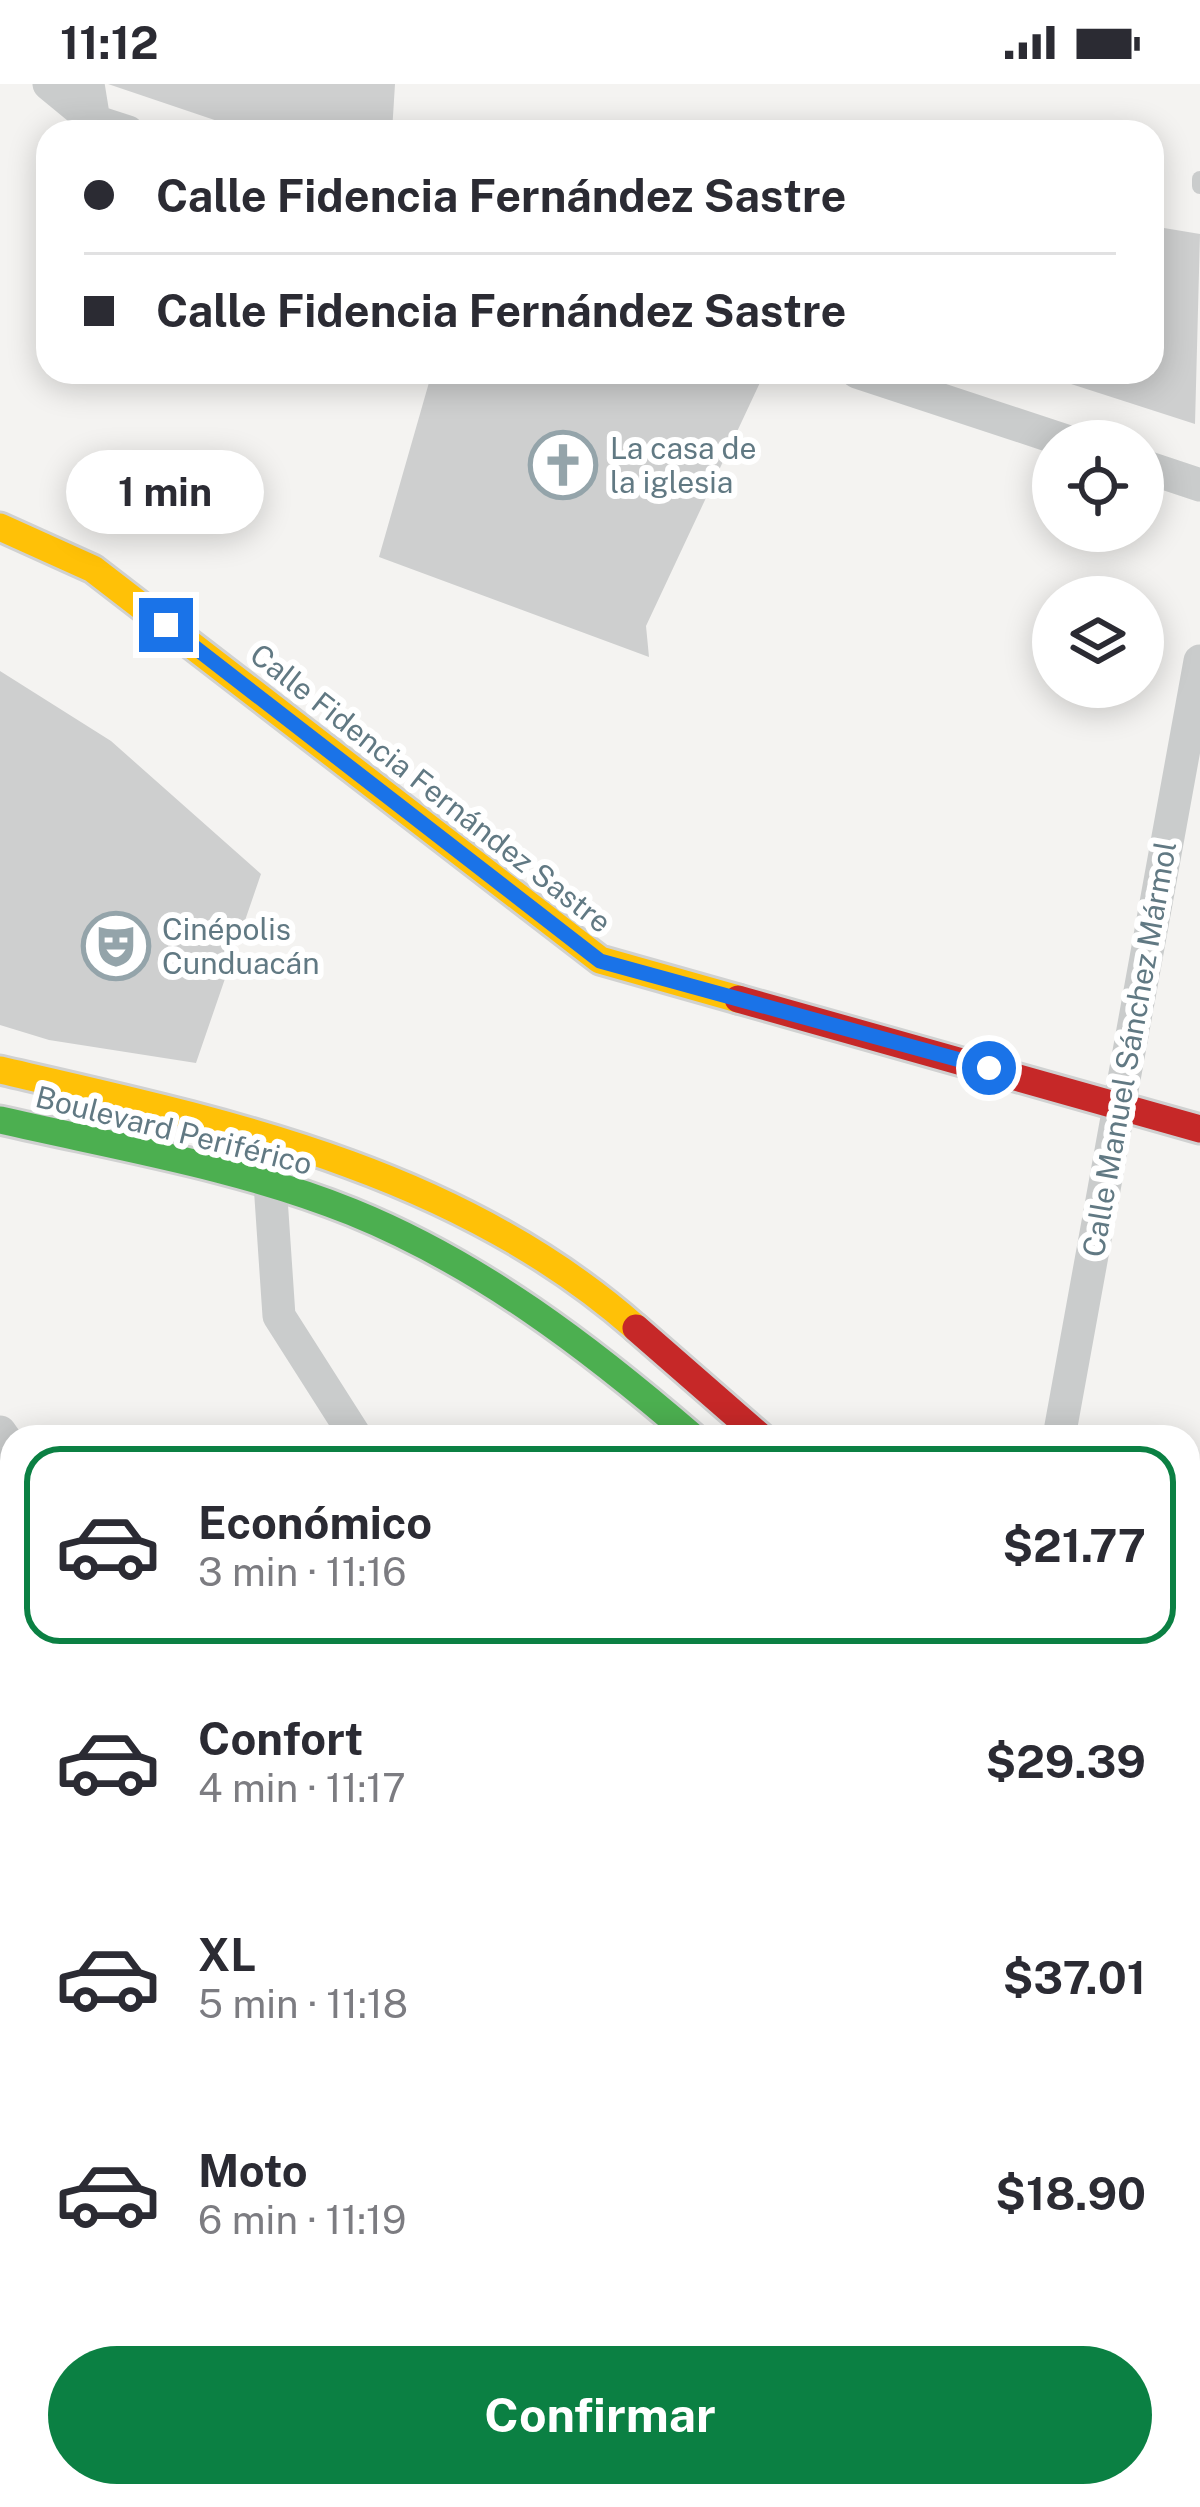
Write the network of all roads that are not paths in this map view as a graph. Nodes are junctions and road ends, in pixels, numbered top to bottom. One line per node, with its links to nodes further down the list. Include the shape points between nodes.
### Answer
1 (49, 84): 3 (street)
2 (88, 84): 4 (street)
3 (93, 120)
4 (94, 120)
5 (893, 384): 6 (street)
6 (1032, 430)
7 (1164, 473): 8 (street)
8 (1200, 485)
9 (0, 527): 12 (street, Calle Fidencia Fernández Sastre, via 93,569 600,961)
10 (1200, 661): 12 (street, Calle Manuel Sánchez Mármol)
11 (0, 1070): 18 (street, Boulevard Periférico, via 256,1129 411,1186 592,1289)
12 (1118, 1104): 14 (street, Calle Fidencia Fernández Sastre); 19 (street, Calle Manuel Sánchez Mármol)
13 (0, 1120): 15 (street, Boulevard Periférico)
14 (1200, 1129)
15 (270, 1183): 16 (street, via 279,1316); 17 (street, Boulevard Periférico, via 356,1214 471,1274 603,1357)
16 (348, 1425)
17 (680, 1425)
18 (747, 1425)
19 (1061, 1425)

